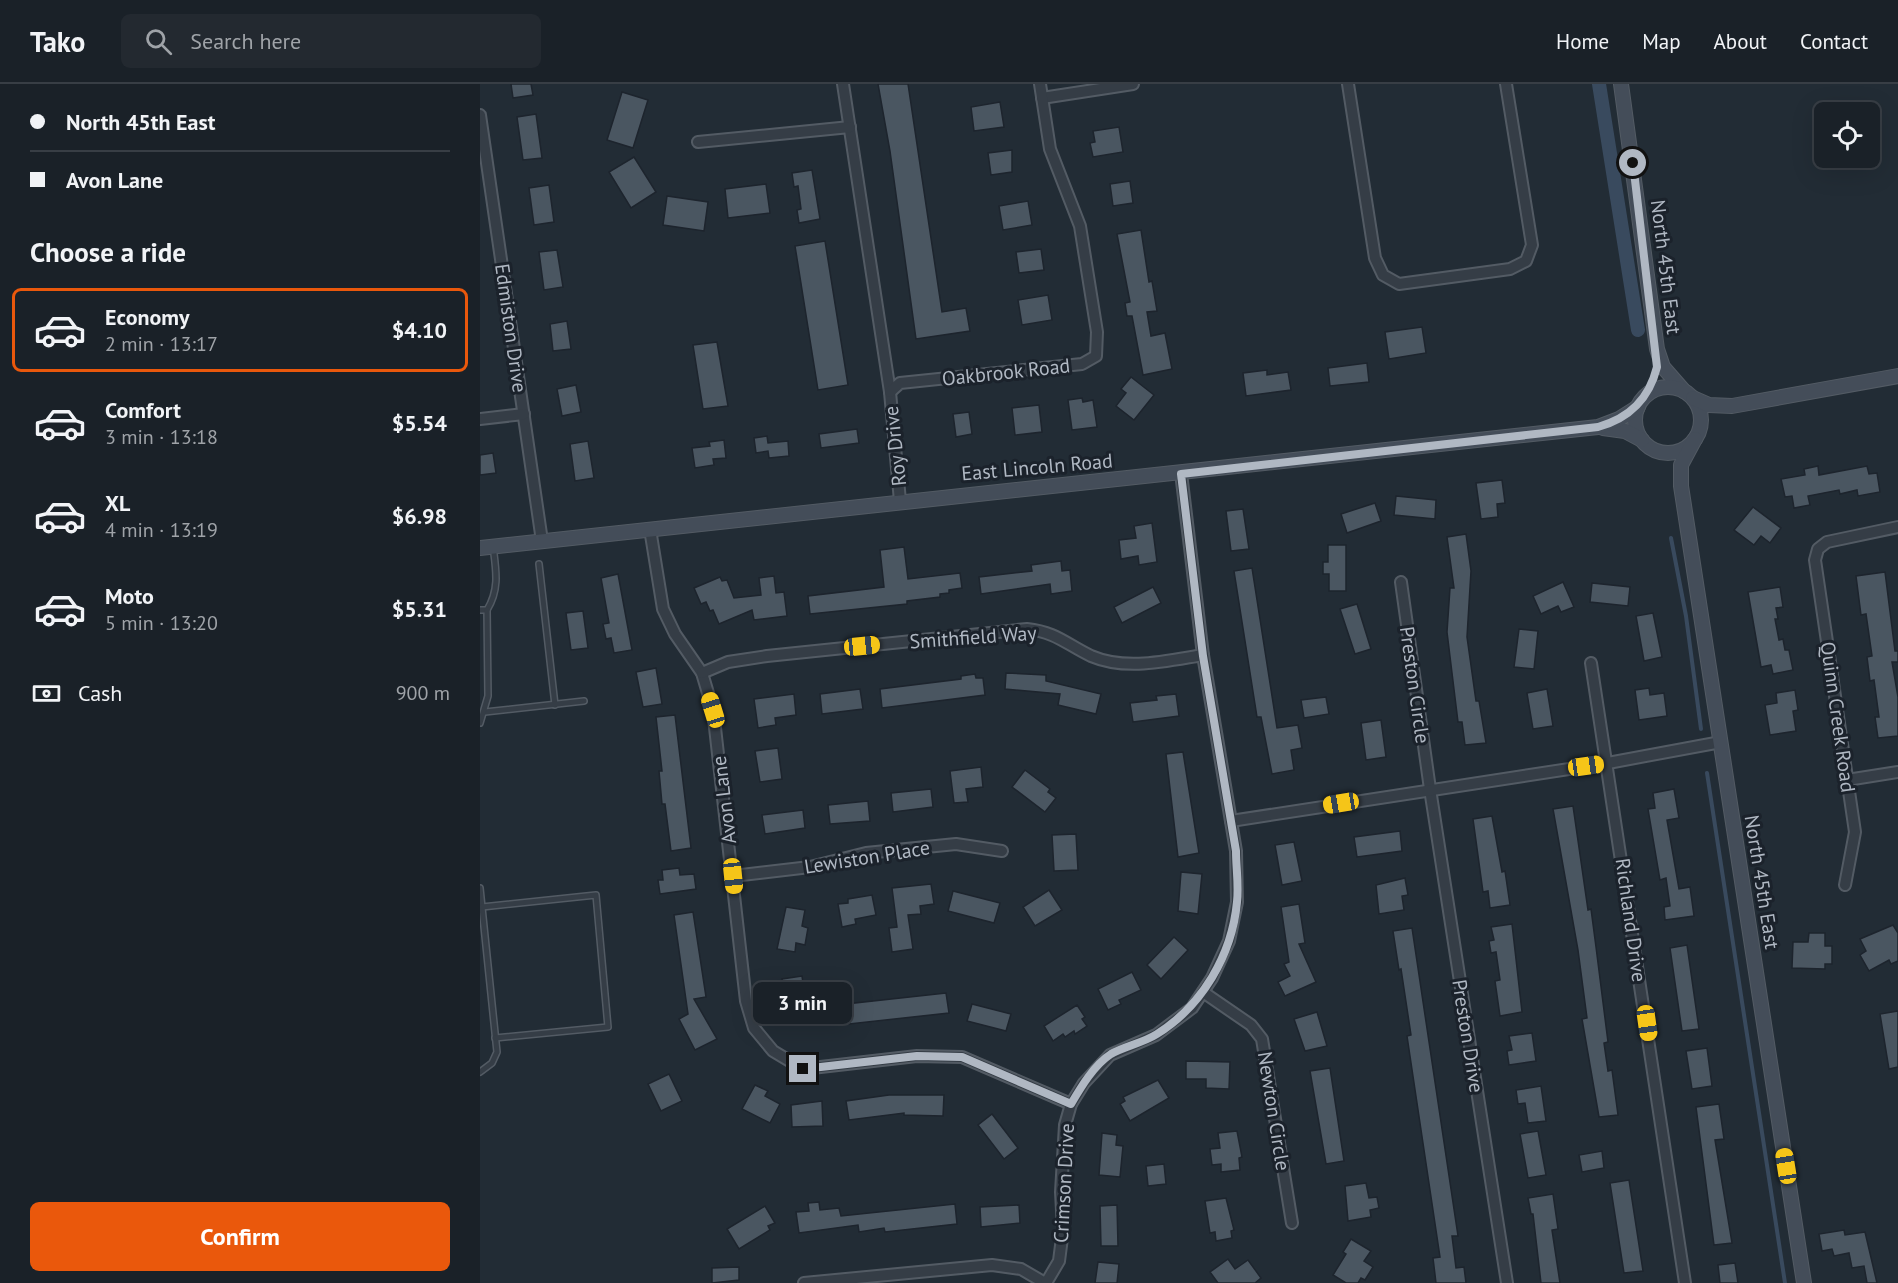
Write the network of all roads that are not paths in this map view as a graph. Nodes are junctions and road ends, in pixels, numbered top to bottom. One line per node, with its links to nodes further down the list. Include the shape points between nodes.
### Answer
1 (843, 84): 9 (street, Roy Drive)
2 (1040, 84): 7 (street, Oakbrook Road)
3 (1132, 84): 7 (street)
4 (1348, 84): 5 (street, via 1375,258 1383,275 1399,284 1510,269 1527,261 1532,245)
5 (1506, 84)
6 (1621, 84): 11 (main road, North 45th East)
7 (1042, 98): 13 (street, Oakbrook Road, via 1050,149 1080,226 1097,332 1096,356 1082,364 900,383)
8 (480, 115): 17 (street, Edmiston Drive)
9 (850, 127): 10 (street); 13 (street, Roy Drive)
10 (698, 142)
11 (1657, 349): 14 (main road, North 45th East, via 1663,367); 15 (main road, North 45th East, via 1653,382)
12 (1898, 376): 16 (main road)
13 (890, 392): 25 (street, Roy Drive)
14 (1689, 395): 15 (main road, via 1663,388); 16 (main road, via 1709,405); 20 (main road, via 1699,408)
15 (1641, 402): 19 (main road, East Lincoln Road, via 1619,420); 21 (main road, via 1635,424)
16 (1732, 406): 20 (main road, via 1719,412)
17 (524, 414): 18 (street); 28 (street, Edmiston Drive)
18 (480, 419)
19 (1598, 427): 21 (main road, East Lincoln Road, via 1625,431); 23 (main road, East Lincoln Road)
20 (1697, 434): 22 (main road, via 1678,451); 24 (main road, North 45th East, via 1681,465)
21 (1642, 440): 22 (main road)
22 (1657, 451): 24 (main road, North 45th East, via 1672,466)
23 (1181, 474): 25 (main road, East Lincoln Road); 36 (street, Crimson Drive)
24 (1681, 486): 43 (main road, North 45th East)
25 (900, 501): 27 (main road, East Lincoln Road)
26 (1898, 527): 46 (street, Quinn Creek Road, via 1827,542 1818,549 1816,570)
27 (650, 529): 28 (main road, East Lincoln Road); 38 (street, Avon Lane, via 663,609)
28 (542, 541): 29 (main road, East Lincoln Road)
29 (487, 547): 33 (lane, via 497,586)
30 (539, 564): 40 (lane)
31 (1401, 582): 47 (street, Preston Circle)
32 (480, 610): 33 (lane)
33 (487, 610): 34 (lane)
34 (488, 653): 35 (lane); 41 (lane)
35 (480, 654)
36 (1203, 656): 38 (street, Smithfield Way, via 1145,664 1118,663 1093,656 1048,631 1027,629 768,656 728,662); 48 (street, Crimson Drive)
37 (1591, 663): 44 (street, Richland Drive)
38 (702, 673): 50 (street, Avon Lane, via 713,710)
39 (584, 701): 40 (lane)
40 (555, 705): 41 (lane)
41 (485, 712): 42 (lane)
42 (480, 723)
43 (1721, 742): 44 (street); 63 (main road, North 45th East)
44 (1608, 763): 47 (street); 62 (street, Richland Drive)
45 (1898, 772): 46 (street)
46 (1847, 780): 51 (street, Quinn Creek Road, via 1855,832)
47 (1430, 789): 48 (street); 61 (street, Preston Drive)
48 (1231, 821): 54 (street, Crimson Drive, via 1237,902 1228,941)
49 (1002, 851): 50 (street, Lewiston Place, via 956,844 866,853 810,867)
50 (733, 876): 57 (street, Avon Lane, via 746,1001 754,1028 773,1051 803,1069 917,1056 962,1057)
51 (1845, 885)
52 (480, 888): 53 (lane)
53 (482, 907): 55 (lane); 55 (lane, via 596,896 608,1027)
54 (1203, 992): 57 (street, Crimson Drive, via 1192,1008 1156,1035 1110,1055); 58 (street, Newton Circle, via 1251,1024 1262,1039)
55 (495, 1038): 56 (lane, via 497,1052 492,1063)
56 (480, 1072)
57 (1071, 1104): 60 (street, Crimson Drive, via 1065,1125 1059,1261)
58 (1292, 1223)
59 (804, 1283): 60 (street, via 992,1265 1021,1269)
60 (1045, 1283)
61 (1508, 1283)
62 (1685, 1283)
63 (1804, 1283)

